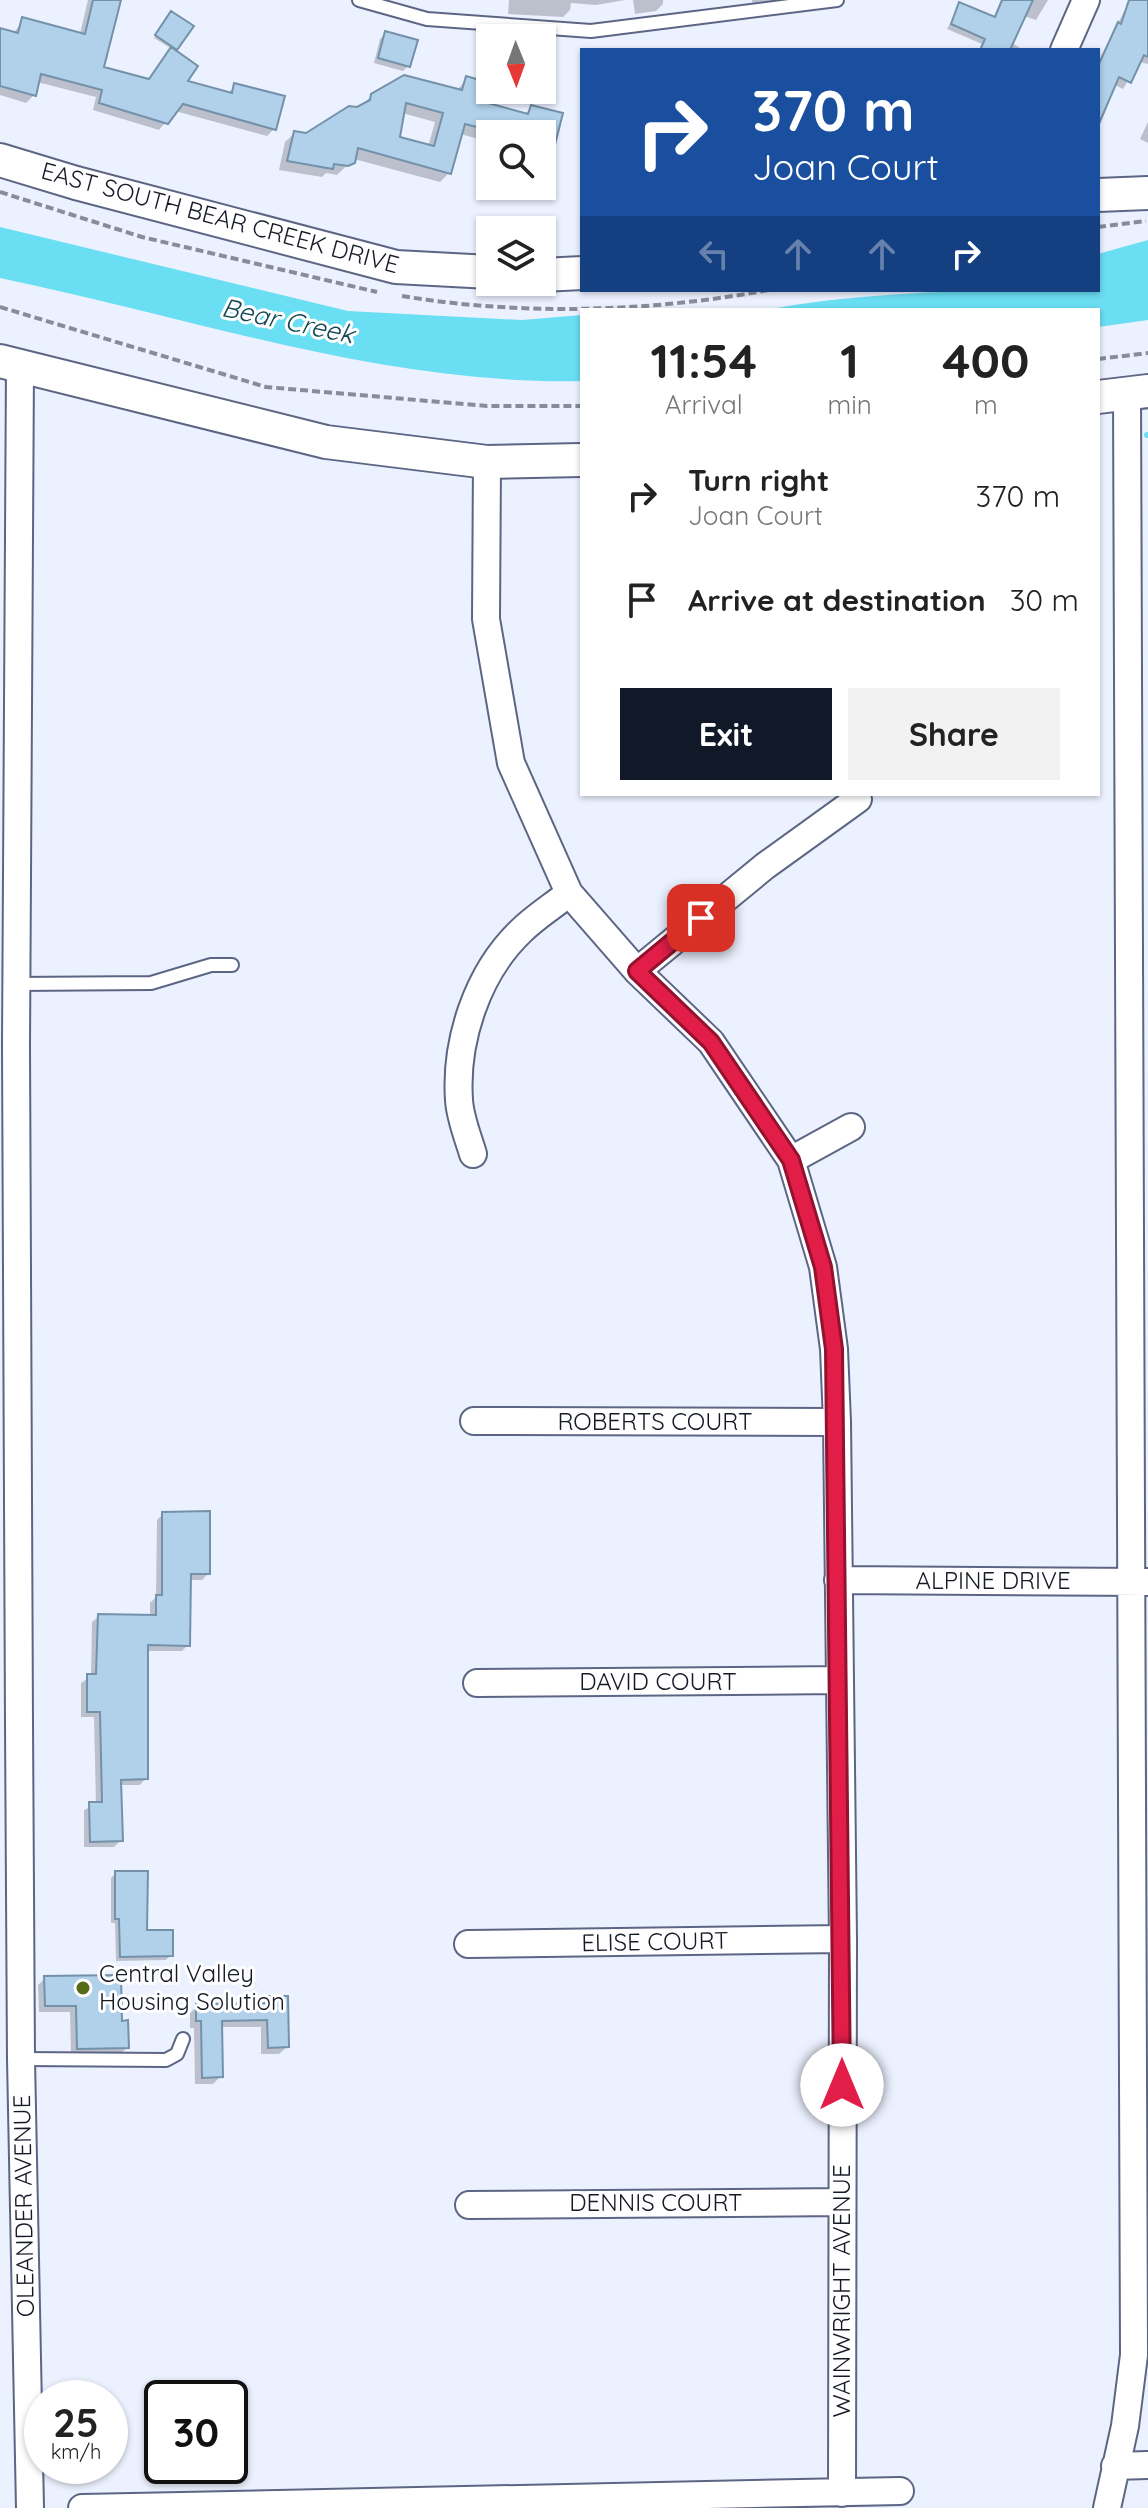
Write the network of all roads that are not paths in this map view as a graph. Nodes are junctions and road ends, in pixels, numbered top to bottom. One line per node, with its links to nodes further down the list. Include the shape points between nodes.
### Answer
1 (359, 0): 2 (lane, via 427,19 591,31)
2 (837, 0)
3 (1086, 0): 4 (street)
4 (1065, 48)
5 (0, 160): 8 (street, EAST SOUTH BEAR CREEK DRIVE, via 396,267)
6 (1148, 193): 7 (street)
7 (1100, 195)
8 (476, 271)
9 (580, 273): 10 (street)
10 (556, 274)
11 (10, 364): 14 (street, via 326,442); 15 (street, OLEANDER AVENUE)
12 (1124, 394): 16 (street)
13 (580, 460): 14 (street)
14 (487, 462): 18 (street, WAINWRIGHT AVENUE, via 486,619 511,763)
15 (9, 619): 21 (street, OLEANDER AVENUE)
16 (1137, 724): 29 (street)
17 (858, 799): 20 (street, via 765,866)
18 (569, 893): 20 (street, WAINWRIGHT AVENUE); 23 (street, via 520,932 478,995 460,1059 459,1103)
19 (232, 965): 21 (lane, via 211,965 151,983)
20 (637, 971): 24 (street, WAINWRIGHT AVENUE, via 711,1042)
21 (16, 984): 27 (street, OLEANDER AVENUE)
22 (851, 1127): 24 (street)
23 (473, 1154)
24 (791, 1160): 26 (street, WAINWRIGHT AVENUE, via 823,1267)
25 (474, 1421): 26 (street, ROBERTS COURT)
26 (837, 1422): 28 (street, WAINWRIGHT AVENUE)
27 (9, 1511): 30 (street, OLEANDER AVENUE)
28 (838, 1580): 29 (street, ALPINE DRIVE); 31 (street, WAINWRIGHT AVENUE)
29 (1139, 1582): 37 (street)
30 (9, 1638): 36 (street, OLEANDER AVENUE)
31 (840, 1680): 32 (street, DAVID COURT); 33 (street, WAINWRIGHT AVENUE)
32 (477, 1683)
33 (843, 1939): 34 (street, ELISE COURT); 38 (street, WAINWRIGHT AVENUE)
34 (468, 1944)
35 (183, 2039): 36 (lane, via 177,2054 166,2060)
36 (21, 2059): 44 (street, OLEANDER AVENUE)
37 (1142, 2160): 41 (street, via 1134,2355)
38 (842, 2202): 39 (street, DENNIS COURT); 43 (street, WAINWRIGHT AVENUE)
39 (469, 2205)
40 (1148, 2465): 41 (street)
41 (1115, 2466): 46 (street)
42 (900, 2491): 43 (street)
43 (842, 2493): 45 (street)
44 (30, 2508)
45 (82, 2508)
46 (1107, 2508)

